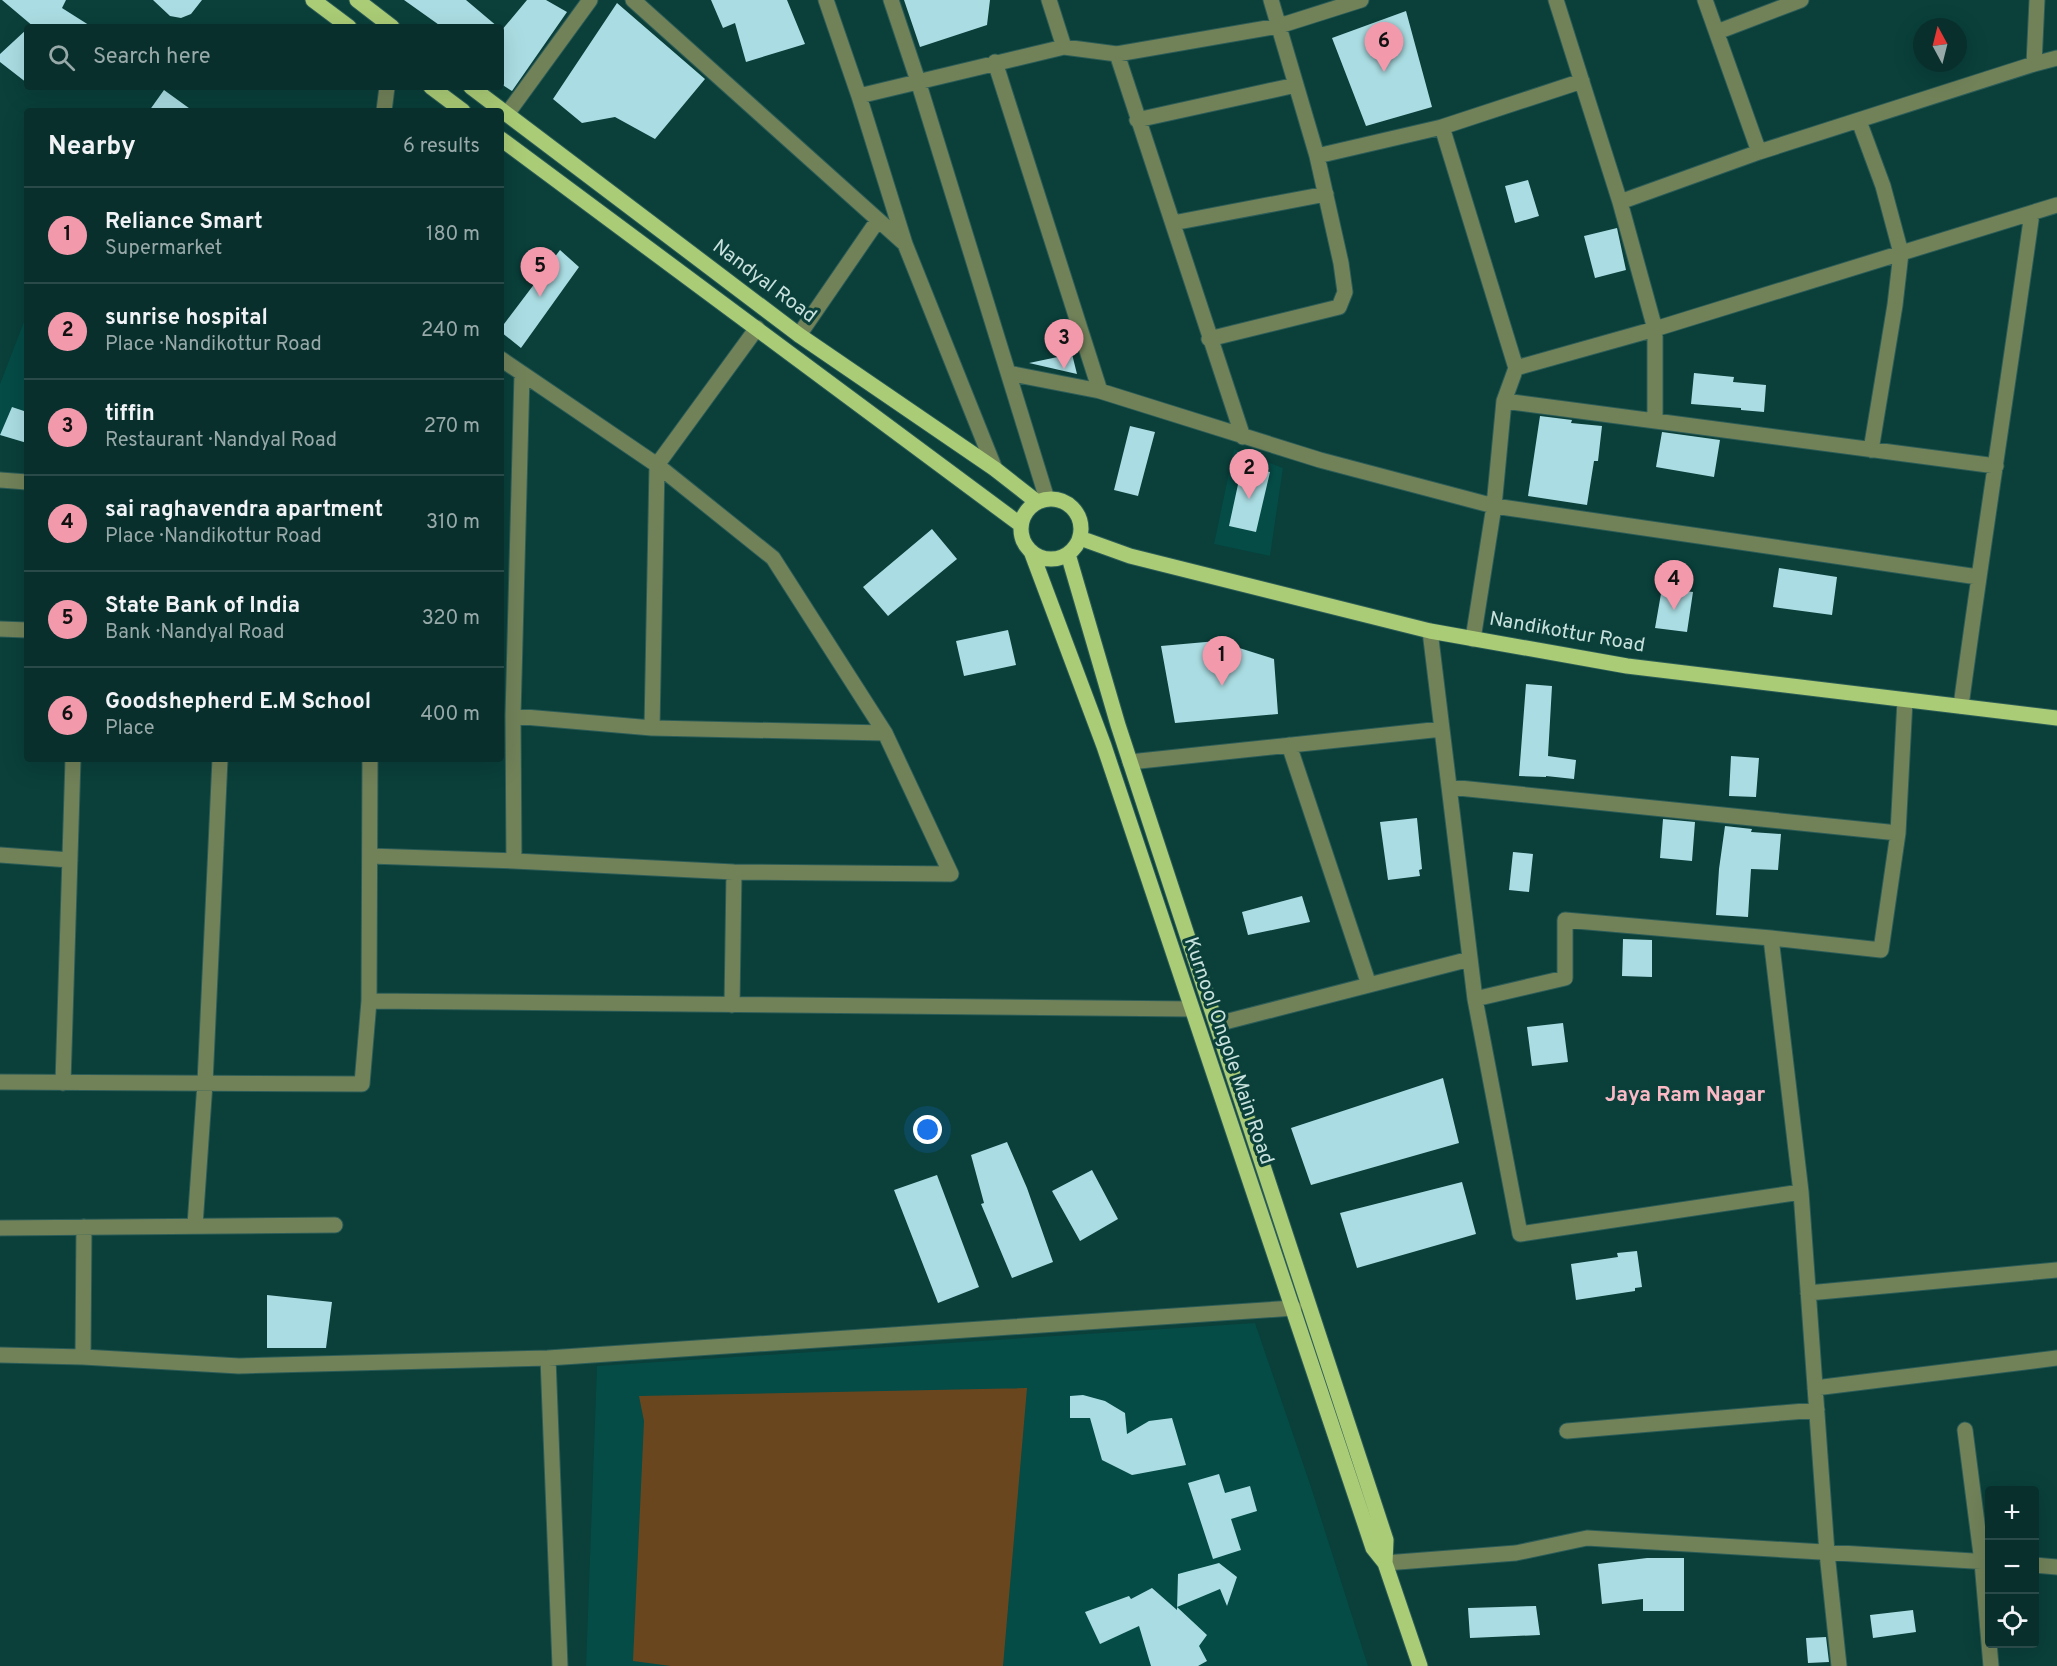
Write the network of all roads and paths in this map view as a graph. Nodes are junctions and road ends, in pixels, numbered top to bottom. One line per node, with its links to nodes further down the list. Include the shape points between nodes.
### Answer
1 (312, 0): 14 (main road)
2 (357, 0): 15 (main road)
3 (590, 0): 34 (street)
4 (633, 0): 45 (street)
5 (826, 0): 29 (street)
6 (891, 0): 23 (street)
7 (1049, 0): 18 (street)
8 (1271, 0): 16 (street)
9 (1361, 0): 16 (street)
10 (1556, 0): 24 (street)
11 (1705, 0): 17 (street)
12 (1801, 0): 17 (street)
13 (2037, 0): 22 (street)
14 (345, 24)
15 (388, 24)
16 (1280, 26): 19 (street); 25 (street)
17 (1717, 32): 39 (street)
18 (1064, 47): 19 (street); 21 (street)
19 (1116, 54): 35 (street)
20 (2057, 58): 22 (street)
21 (995, 62): 23 (street); 57 (street)
22 (2034, 64): 36 (street)
23 (918, 81): 29 (street); 55 (street)
24 (1582, 81): 37 (street); 42 (street)
25 (1296, 85): 35 (street); 40 (street)
26 (387, 90): 30 (street)
27 (435, 90): 31 (main road)
28 (475, 90): 32 (main road, Nandyal Road)
29 (860, 96): 47 (street)
30 (384, 108)
31 (459, 108)
32 (499, 108)
33 (504, 112): 34 (main road, Nandyal Road)
34 (507, 114): 51 (main road, Nandyal Road)
35 (1137, 120): 46 (street)
36 (1858, 121): 39 (street); 48 (street)
37 (1442, 127): 40 (street); 54 (street)
38 (504, 141): 49 (main road, Nandyal Road)
39 (1759, 152): 42 (street)
40 (1317, 156): 41 (street)
41 (1326, 194): 46 (street); 52 (street, via 1345,292 1339,307)
42 (1620, 202): 50 (street)
43 (2057, 205): 44 (street)
44 (2032, 213): 48 (street); 63 (street)
45 (879, 220): 47 (street); 51 (street)
46 (1173, 223): 52 (street)
47 (905, 244): 64 (street)
48 (1901, 253): 50 (street); 61 (street)
49 (757, 328): 62 (street); 69 (main road, Nandyal Road)
50 (1655, 329): 54 (street); 59 (street)
51 (799, 335): 64 (main road, Nandyal Road)
52 (1209, 339): 60 (street)
53 (504, 361): 56 (street)
54 (1516, 368): 58 (street)
55 (1008, 373): 57 (street); 67 (street)
56 (522, 374): 62 (street); 80 (street)
57 (1101, 391): 60 (street)
58 (1504, 401): 59 (street); 68 (street)
59 (1655, 421): 61 (street)
60 (1243, 437): 68 (street)
61 (1871, 450): 63 (street)
62 (657, 465): 82 (street); 84 (street, via 773,558)
63 (1996, 466): 73 (street)
64 (995, 470): 67 (main road, Nandyal Road)
65 (0, 480): 66 (street)
66 (24, 482)
67 (1042, 500): 69 (main road, via 1029,507); 70 (main road, via 1057,499 1074,509 1079,518)
68 (1494, 507): 73 (street); 77 (street)
69 (1021, 525): 71 (main road, via 1024,544)
70 (1080, 538): 72 (main road); 76 (main road, Nandikottur Road, via 1130,556)
71 (1030, 551): 72 (main road, via 1049,559); 103 (main road, Kurnool Ongole Main Road, via 1104,746)
72 (1068, 554): 89 (main road, Kurnool Ongole Main Road)
73 (1978, 577): 79 (street)
74 (0, 629): 75 (street)
75 (24, 630)
76 (1430, 631): 77 (main road, Nandikottur Road); 83 (street)
77 (1473, 639): 78 (main road, Nandikottur Road, via 1627,666)
78 (1905, 700): 79 (main road, Nandikottur Road); 91 (street)
79 (1961, 706): 81 (main road, Nandikottur Road)
80 (513, 716): 82 (street); 95 (street)
81 (2057, 718)
82 (652, 728): 84 (street)
83 (1442, 729): 85 (street); 90 (street)
84 (885, 734): 96 (street, via 951,874)
85 (1289, 745): 89 (street); 99 (street)
86 (73, 762): 94 (street)
87 (220, 762): 107 (street)
88 (370, 762): 93 (street)
89 (1130, 762): 104 (main road, Kurnool Ongole Main Road)
90 (1449, 787): 91 (street); 98 (street)
91 (1898, 833): 97 (street, via 1881,950)
92 (0, 855): 94 (street)
93 (370, 856): 95 (street); 101 (street)
94 (70, 860): 106 (street)
95 (514, 861): 96 (street)
96 (734, 872): 102 (street)
97 (1771, 938): 100 (street, via 1565,920 1565,978); 108 (street)
98 (1470, 959): 99 (street); 100 (street)
99 (1369, 985): 104 (street)
100 (1475, 999): 108 (street, via 1520,1234)
101 (369, 1000): 102 (street); 107 (street, via 362,1084)
102 (732, 1005): 103 (street)
103 (1192, 1009): 115 (main road, Kurnool Ongole Main Road)
104 (1217, 1024): 127 (main road, Kurnool Ongole Main Road, via 1386,1540)
105 (0, 1083): 106 (street)
106 (63, 1083): 107 (street)
107 (205, 1083): 109 (street)
108 (1801, 1192): 114 (street)
109 (195, 1225): 110 (street); 111 (street)
110 (335, 1225)
111 (84, 1227): 112 (street); 117 (street)
112 (0, 1228)
113 (2057, 1270): 114 (street)
114 (1808, 1293): 120 (street)
115 (1294, 1308): 118 (street); 127 (main road, Kurnool Ongole Main Road, via 1373,1548)
116 (0, 1355): 117 (street)
117 (83, 1357): 118 (street, via 239,1366)
118 (548, 1358): 131 (street)
119 (2057, 1358): 120 (street)
120 (1815, 1388): 121 (street)
121 (1817, 1410): 123 (street); 124 (street)
122 (1965, 1430): 125 (street)
123 (1568, 1431)
124 (1827, 1553): 126 (street); 127 (street, via 1587,1538 1516,1553); 133 (street)
125 (1985, 1556)
126 (1985, 1562)
127 (1385, 1563): 132 (main road, Kurnool Ongole Main Road)
128 (2039, 1565): 129 (street)
129 (2057, 1567)
130 (1988, 1594): 134 (street)
131 (560, 1666)
132 (1420, 1666)
133 (1839, 1666)
134 (1991, 1666)

